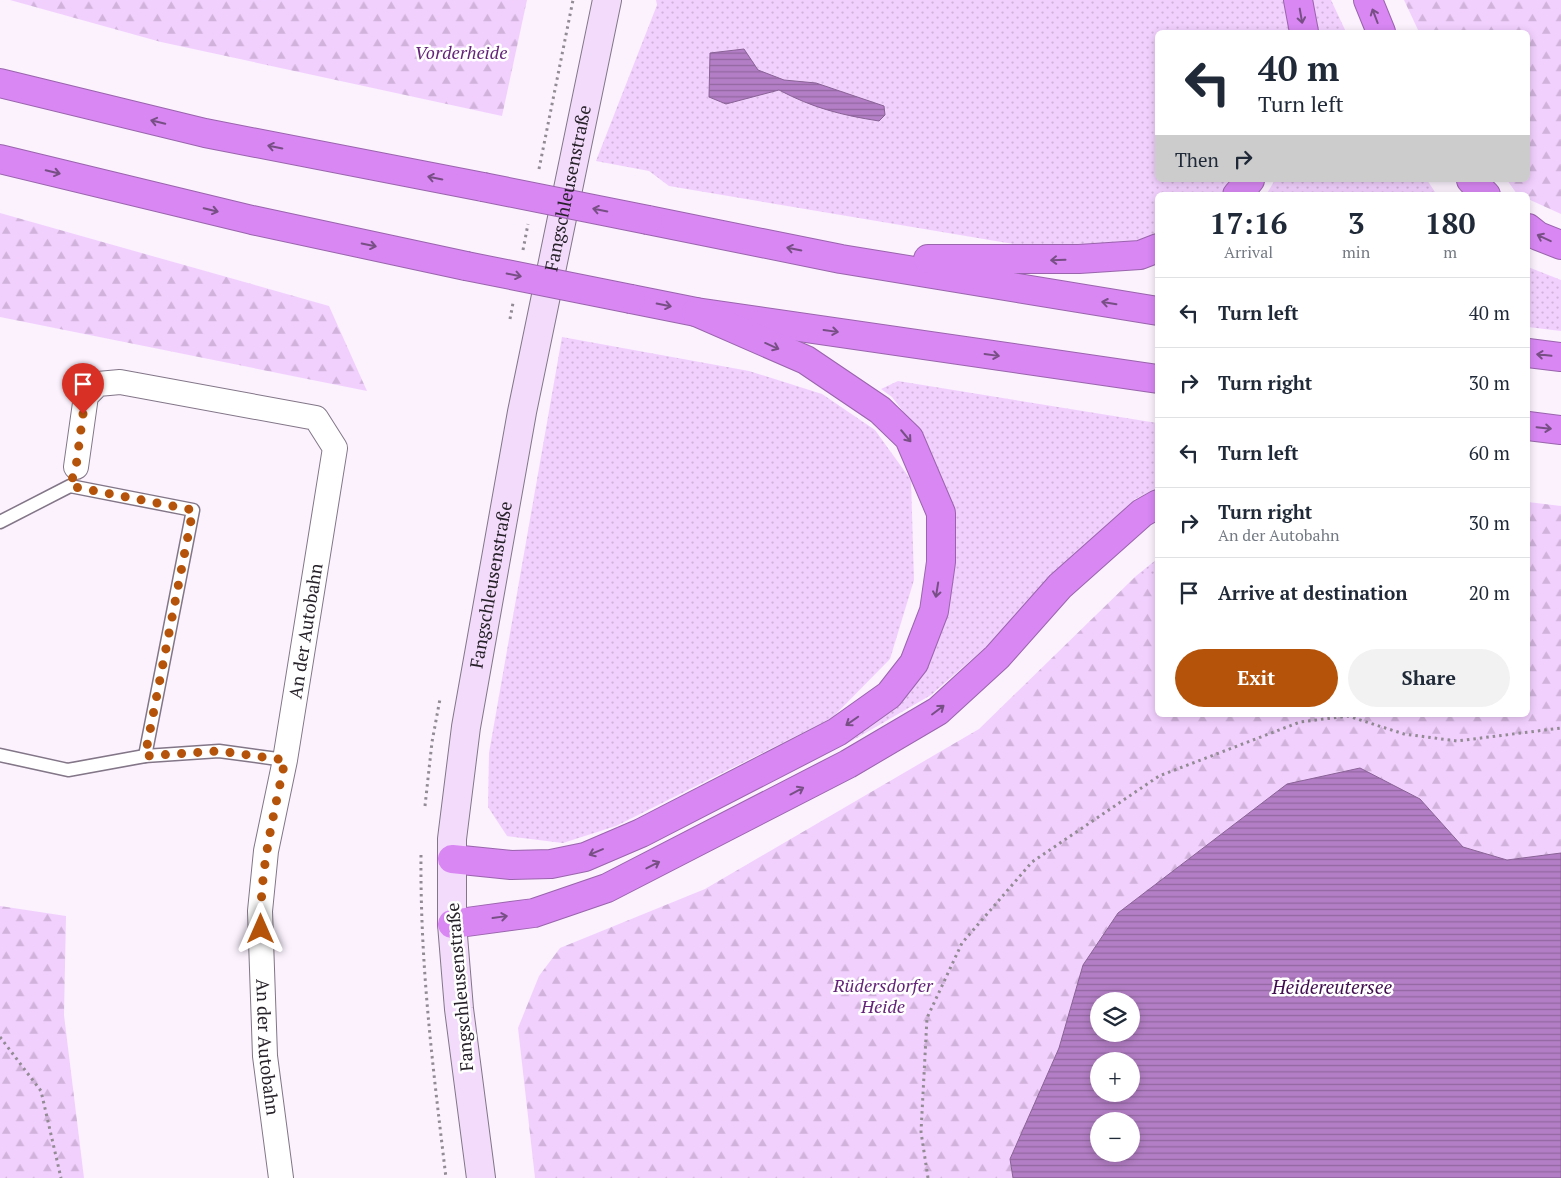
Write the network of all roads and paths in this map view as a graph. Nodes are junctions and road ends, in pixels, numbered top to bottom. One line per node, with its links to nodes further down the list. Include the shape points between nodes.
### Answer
1 (607, 0): 32 (main road, Fangschleusenstraße, via 522,412 466,727)
2 (1298, 0): 4 (highway, one-way to 4)
3 (1368, 0): 5 (highway, one-way to 3)
4 (1304, 30)
5 (1380, 30)
6 (0, 83): 15 (highway, one-way to 6, bridge, via 205,133)
7 (0, 159): 17 (highway, one-way to 17, bridge, via 252,220)
8 (1248, 182): 10 (highway)
9 (1473, 182): 11 (highway)
10 (1240, 192)
11 (1483, 192)
12 (1530, 230): 13 (highway, one-way to 12)
13 (1561, 245)
14 (1155, 249): 15 (highway, one-way to 15, via 1140,255 1046,260)
15 (841, 259): 16 (highway, one-way to 15)
16 (1155, 311)
17 (696, 312): 20 (highway, one-way to 20); 32 (highway, one-way to 32, via 806,360 880,410 909,438 940,513 941,562 934,611 914,663 889,695 837,732 641,833 585,857 551,864 511,865)
18 (1530, 353): 19 (highway, one-way to 18)
19 (1561, 357)
20 (1155, 379)
21 (1530, 426): 22 (highway, one-way to 22)
22 (1561, 430)
23 (73, 476): 25 (lane); 30 (lane, via 193,510); 31 (street, An der Autobahn, via 86,396 98,384 120,382 316,418 336,448)
24 (1155, 506): 33 (highway, one-way to 24, via 534,913 607,888 848,764 938,711 997,657 1060,586 1142,513)
25 (0, 522)
26 (1340, 717): 38 (path, via 1300,722 1159,776 1032,862 962,943 927,1018 922,1132)
27 (1351, 717): 28 (path, via 1404,734 1457,741)
28 (1561, 728)
29 (0, 755): 30 (lane, via 68,770)
30 (145, 756): 31 (lane, via 219,751)
31 (285, 760): 36 (street, An der Autobahn, via 266,852 260,911 265,1056)
32 (452, 859): 33 (main road, Fangschleusenstraße)
33 (452, 924): 37 (main road, Fangschleusenstraße, via 459,1008)
34 (0, 1037): 35 (path, via 41,1091)
35 (61, 1178)
36 (281, 1178)
37 (481, 1178)
38 (928, 1178)

